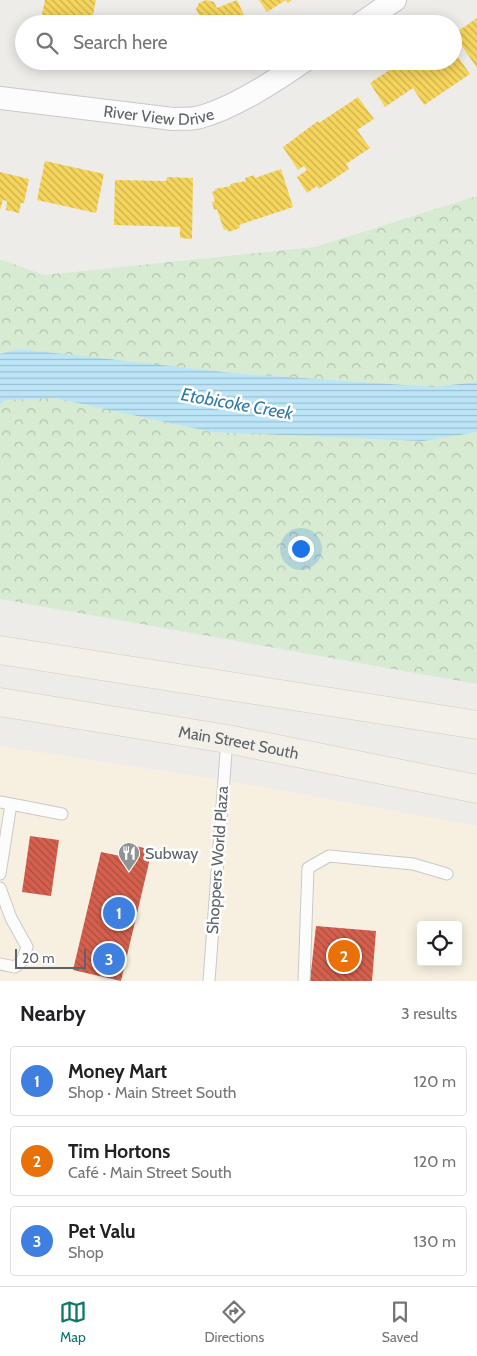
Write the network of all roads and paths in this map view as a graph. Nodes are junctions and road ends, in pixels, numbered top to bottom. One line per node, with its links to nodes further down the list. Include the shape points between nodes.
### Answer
1 (395, 0): 2 (street)
2 (373, 15)
3 (291, 70): 4 (street, River View Drive, via 273,83 198,118 173,118)
4 (0, 98)
5 (0, 650): 7 (main road)
6 (0, 702): 8 (main road, Main Street South)
7 (477, 725)
8 (227, 738): 9 (main road, Main Street South); 17 (lane, Shoppers World Plaza)
9 (477, 789)
10 (5, 804): 11 (lane); 12 (lane)
11 (62, 814)
12 (1, 861): 13 (lane)
13 (0, 874)
14 (447, 874): 18 (lane, via 413,864 329,856 308,868)
15 (0, 888): 16 (lane, via 27,947 22,961 15,967)
16 (0, 964)
17 (209, 981)
18 (304, 981)

